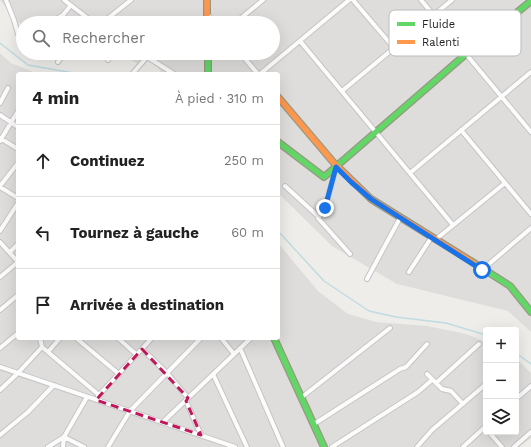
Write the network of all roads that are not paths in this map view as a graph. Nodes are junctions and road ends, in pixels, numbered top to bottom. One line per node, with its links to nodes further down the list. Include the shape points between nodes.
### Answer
1 (6, 0): 20 (street)
2 (64, 0): 11 (street)
3 (207, 0): 15 (street)
4 (263, 0): 19 (street)
5 (349, 0): 21 (street)
6 (353, 0): 22 (street)
7 (421, 0): 12 (street)
8 (452, 0): 13 (street)
9 (128, 1): 18 (street)
10 (531, 1): 14 (street)
11 (71, 5): 16 (street); 17 (street)
12 (430, 10)
13 (440, 10)
14 (520, 10)
15 (207, 14)
16 (61, 16)
17 (85, 16)
18 (110, 16)
19 (244, 16)
20 (16, 27)
21 (300, 41): 26 (street); 39 (street)
22 (389, 42)
23 (389, 52): 39 (street)
24 (464, 56): 48 (street)
25 (468, 56): 40 (street)
26 (280, 57)
27 (144, 60): 32 (street)
28 (152, 60): 33 (street)
29 (208, 60): 34 (street)
30 (246, 60): 35 (street)
31 (276, 60): 36 (street)
32 (134, 72)
33 (171, 72)
34 (208, 72)
35 (257, 72)
36 (261, 72)
37 (531, 72): 40 (street)
38 (8, 88): 42 (street)
39 (342, 91): 48 (street)
40 (502, 97): 47 (street); 49 (street)
41 (280, 99): 54 (street)
42 (0, 103)
43 (16, 114): 45 (street)
44 (0, 115): 45 (street)
45 (11, 122): 46 (street); 50 (street)
46 (16, 126)
47 (461, 130): 55 (street); 56 (street)
48 (376, 132): 54 (street); 55 (street)
49 (531, 132)
50 (0, 139): 52 (street)
51 (280, 144): 54 (street, via 324,177)
52 (16, 148)
53 (16, 166): 57 (street)
54 (336, 167): 62 (street, via 325,208); 63 (street, via 371,199)
55 (410, 173): 64 (street)
56 (505, 183): 61 (street); 64 (street)
57 (0, 186): 59 (street)
58 (285, 186): 62 (street)
59 (16, 197)
60 (16, 206): 66 (street)
61 (531, 214)
62 (319, 217): 71 (street)
63 (400, 218): 67 (street); 77 (street)
64 (454, 225): 67 (street)
65 (531, 228): 74 (street)
66 (0, 231)
67 (433, 239): 74 (street); 75 (street)
68 (0, 242): 70 (street)
69 (16, 246): 70 (street)
70 (10, 252): 72 (street)
71 (350, 254)
72 (16, 260)
73 (16, 264): 76 (street)
74 (482, 270): 80 (street, via 510,286)
75 (409, 272)
76 (0, 277)
77 (367, 279)
78 (16, 297): 79 (street)
79 (0, 310)
80 (531, 312)
81 (390, 328): 115 (street)
82 (16, 335): 95 (street)
83 (40, 340): 94 (street)
84 (58, 340): 98 (street)
85 (78, 340): 104 (street)
86 (120, 340): 100 (street)
87 (150, 340): 97 (street)
88 (199, 340): 103 (street)
89 (223, 340): 99 (street)
90 (249, 340): 96 (street)
91 (275, 340): 115 (street)
92 (427, 344): 121 (street, via 406,367)
93 (479, 344): 107 (street)
94 (42, 347): 98 (street); 102 (street)
95 (0, 348)
96 (240, 348): 99 (street); 134 (street)
97 (142, 349): 100 (street); 103 (street)
98 (48, 352): 112 (street)
99 (234, 354): 105 (street)
100 (137, 355): 104 (street)
101 (0, 367): 102 (street)
102 (18, 373): 108 (street); 111 (street)
103 (167, 373): 117 (street); 119 (street)
104 (119, 374): 112 (street)
105 (213, 374): 117 (street); 133 (street)
106 (426, 374): 107 (street)
107 (434, 381): 118 (street, via 451,391); 136 (street)
108 (54, 385): 113 (street); 124 (street, via 28,412)
109 (531, 386): 114 (street)
110 (483, 387): 118 (street)
111 (0, 390)
112 (99, 395): 116 (street)
113 (87, 396): 116 (street); 127 (street)
114 (519, 396)
115 (302, 397): 121 (street)
116 (96, 400): 119 (street)
117 (187, 400): 120 (street); 125 (street)
118 (463, 404): 137 (street, via 432,430)
119 (130, 411): 120 (street); 131 (street)
120 (163, 422): 125 (street)
121 (314, 424): 135 (street)
122 (483, 430): 138 (street)
123 (531, 432): 140 (street)
124 (0, 434)
125 (201, 435): 132 (street)
126 (492, 435): 139 (street)
127 (64, 437): 128 (street); 129 (street); 130 (street)
128 (48, 447)
129 (63, 447)
130 (84, 447)
131 (108, 447)
132 (235, 447)
133 (247, 447)
134 (283, 447)
135 (324, 447)
136 (332, 447)
137 (417, 447)
138 (463, 447)
139 (502, 447)
140 (514, 447)

